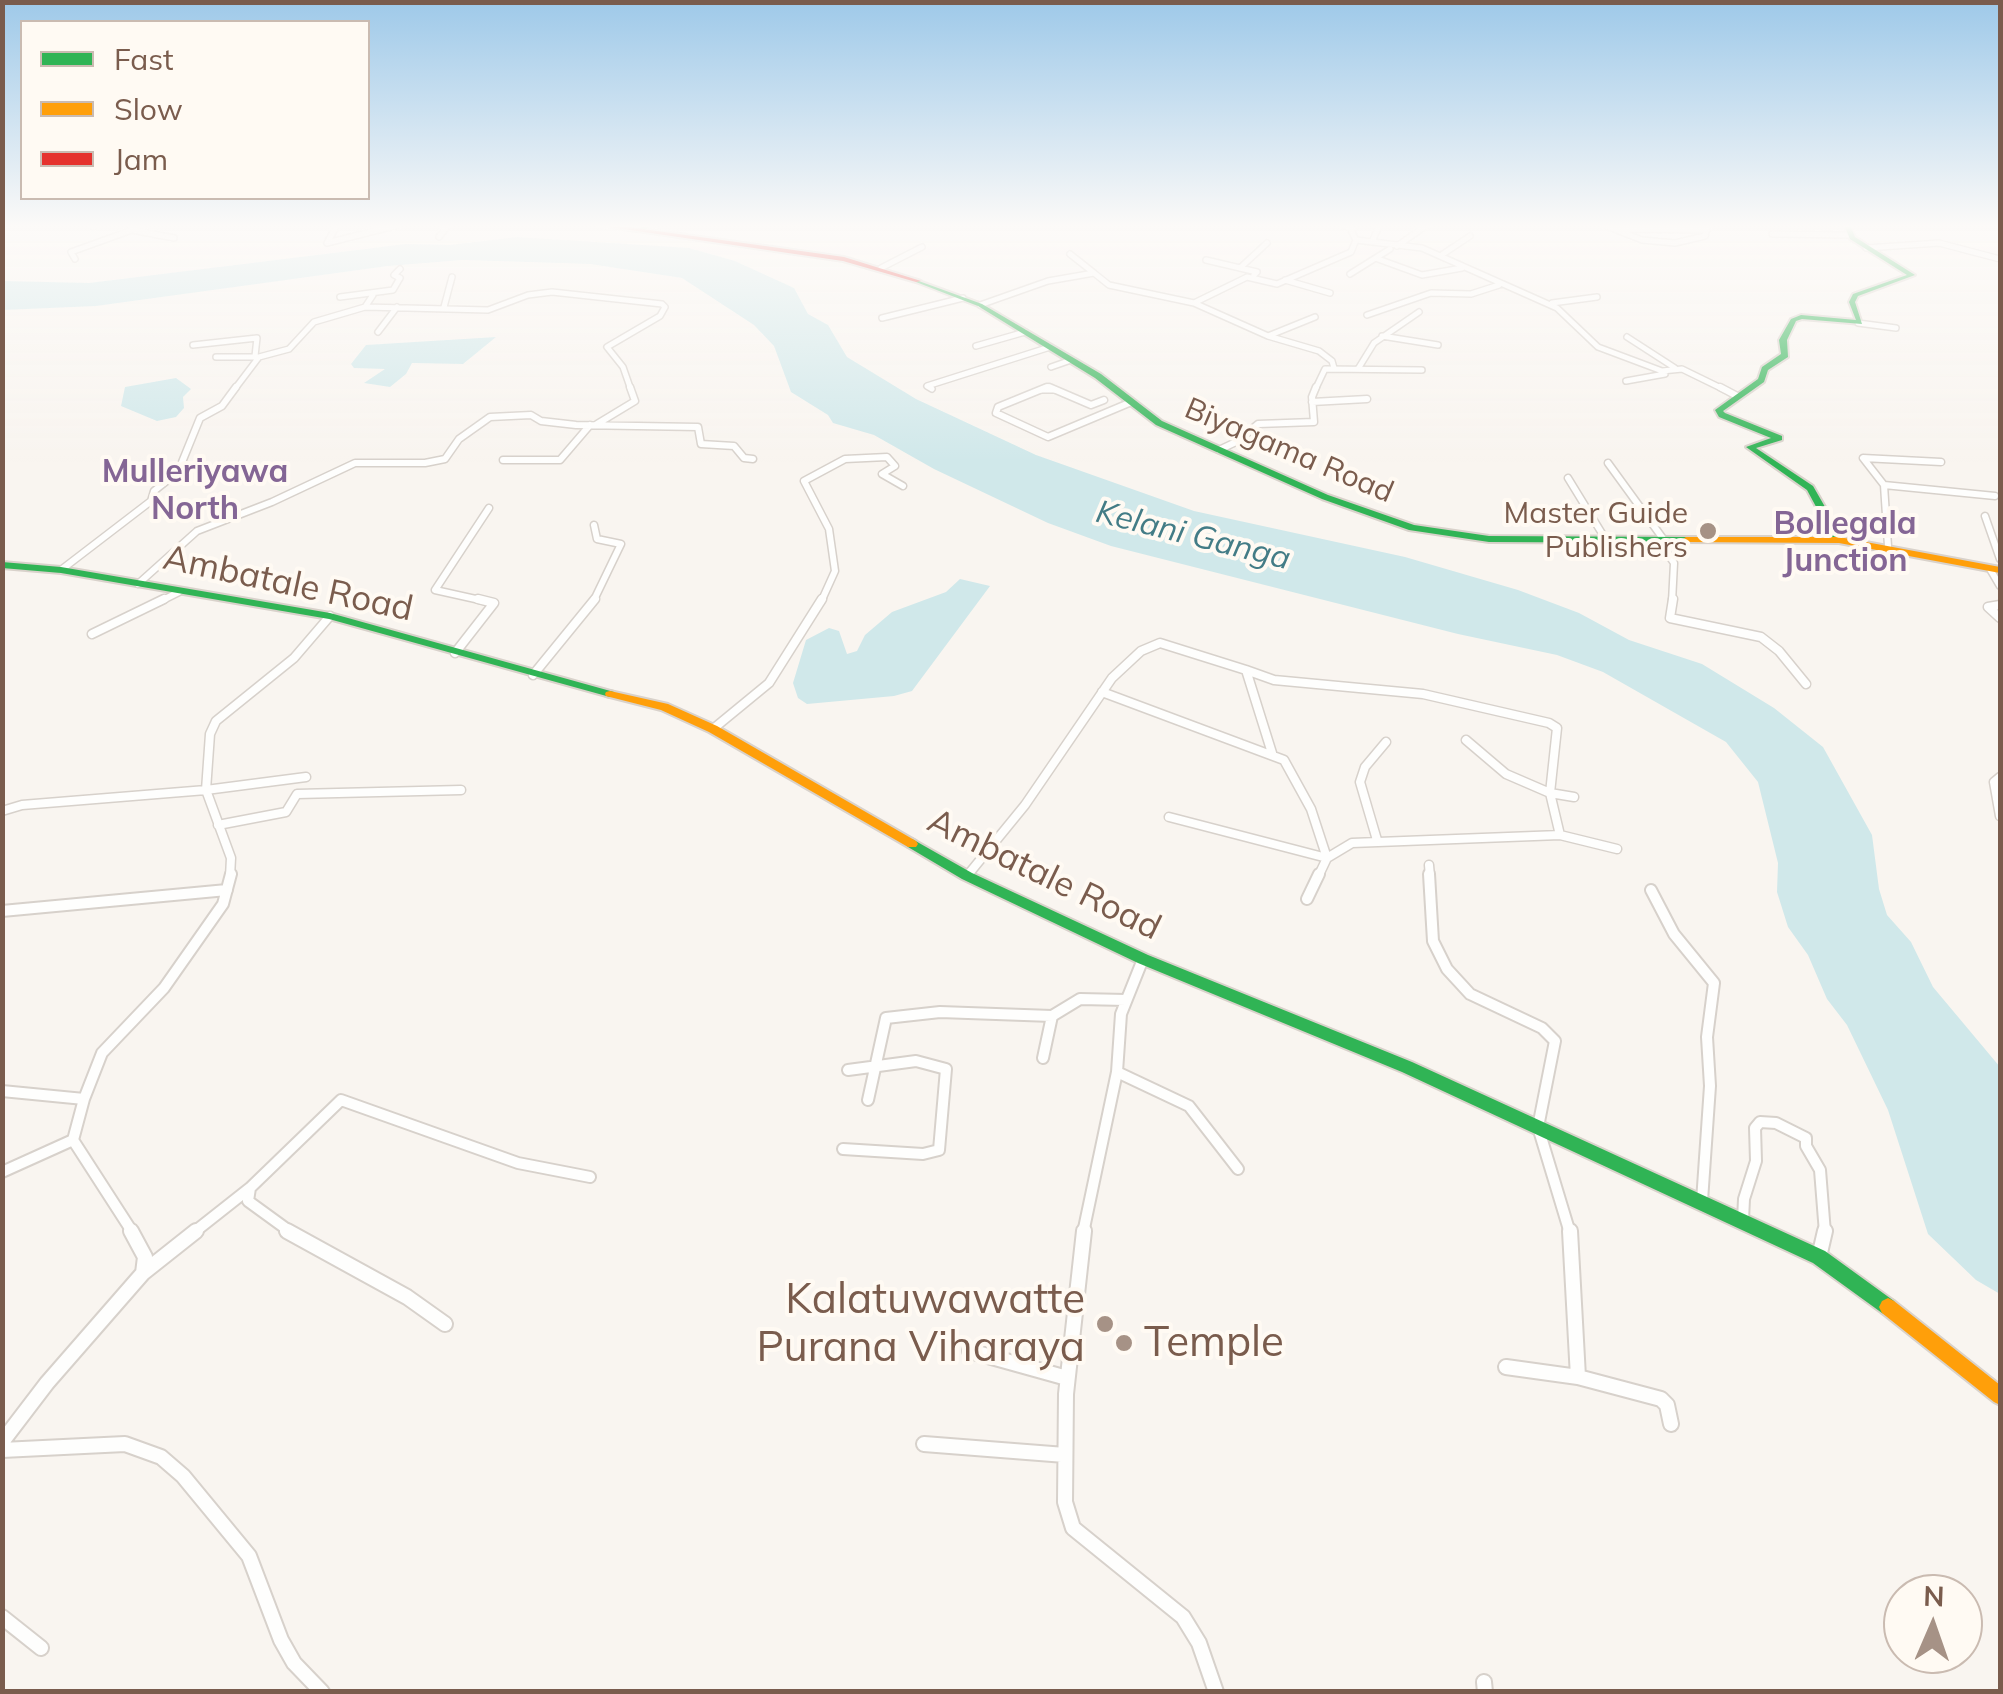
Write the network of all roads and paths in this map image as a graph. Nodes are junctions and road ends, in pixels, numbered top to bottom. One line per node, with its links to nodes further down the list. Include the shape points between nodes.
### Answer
1 (367, 304): 11 (street)
2 (445, 304): 13 (street)
3 (507, 304): 13 (street)
4 (662, 304): 51 (street, via 660,316 607,347 623,367 635,402)
5 (938, 304): 17 (street)
6 (1196, 304): 22 (street)
7 (1400, 304): 15 (street)
8 (1549, 304): 39 (street, via 1598,347)
9 (1853, 304): 18 (main road)
10 (980, 305): 21 (main road, Biyagama Road)
11 (365, 307): 12 (street); 29 (street, via 314,322 289,349)
12 (397, 307): 13 (street); 20 (street)
13 (444, 307)
14 (1419, 312): 23 (street)
15 (1367, 315)
16 (1315, 317): 22 (street)
17 (882, 318)
18 (1858, 323): 19 (street); 44 (main road, via 1792,320 1785,355)
19 (1896, 328)
20 (378, 332)
21 (1025, 332): 27 (street); 28 (main road, Biyagama Road)
22 (1268, 336): 34 (street, via 1319,351)
23 (1382, 336): 26 (street); 37 (street)
24 (1628, 337): 35 (street)
25 (193, 345): 29 (street, via 258,338)
26 (1438, 345)
27 (976, 346)
28 (1050, 347): 31 (main road, Biyagama Road); 36 (street)
29 (257, 356): 30 (street); 70 (street, via 222,406 200,418 178,472)
30 (216, 357)
31 (1071, 360): 33 (street); 48 (main road, Biyagama Road)
32 (970, 363): 36 (street)
33 (1051, 368)
34 (1334, 368): 37 (street); 47 (street, via 1321,373)
35 (1675, 368): 39 (street); 44 (street)
36 (980, 369): 42 (street, via 927,386)
37 (1358, 369): 38 (street)
38 (1422, 370)
39 (1667, 372): 40 (street)
40 (1626, 381)
41 (1072, 388): 43 (street)
42 (932, 390)
43 (1060, 392): 46 (street, via 1091,405); 49 (street, via 1048,387)
44 (1738, 396): 66 (main road, via 1719,413 1779,438 1750,448 1810,488)
45 (1367, 399): 47 (street)
46 (1104, 400)
47 (1312, 402): 52 (street, via 1314,422 1258,424)
48 (1128, 403): 49 (street, via 1048,438); 52 (main road, Biyagama Road)
49 (996, 413): 50 (street)
50 (983, 418)
51 (592, 425): 53 (street, via 698,427 701,444 734,446); 54 (street, via 560,460); 71 (street, via 490,417 459,439 445,459 345,466 197,531)
52 (1219, 450): 64 (main road, Biyagama Road, via 1364,514 1412,528 1489,539)
53 (753, 459)
54 (503, 460)
55 (1941, 462): 59 (street, via 1862,458)
56 (1608, 463): 65 (street)
57 (1568, 478): 64 (street)
58 (903, 486): 83 (street, via 882,474 895,466 887,457 845,459 804,481 829,529 835,571 770,683)
59 (1884, 486): 60 (street); 67 (street)
60 (1994, 496)
61 (489, 508): 78 (street, via 434,590 494,603)
62 (1985, 516): 69 (street)
63 (594, 526): 80 (street, via 598,539 621,544 610,573 588,611)
64 (1606, 540): 65 (main road, Biyagama Road)
65 (1661, 540): 66 (main road, Biyagama Road); 81 (street, via 1676,575 1670,618 1760,637)
66 (1838, 540): 67 (main road, Biyagama Road)
67 (1888, 546): 69 (main road, Biyagama Road)
68 (2, 565): 70 (main road, Ambatale Road)
69 (1997, 566): 72 (street)
70 (61, 570): 71 (main road, Ambatale Road)
71 (138, 584): 73 (main road, Ambatale Road)
72 (2000, 586)
73 (180, 592): 75 (main road, Ambatale Road); 77 (street)
74 (2000, 605): 76 (street, via 1988,606)
75 (330, 616): 78 (main road, Ambatale Road); 89 (street, via 294,658 216,721)
76 (2000, 618)
77 (92, 634)
78 (455, 653): 80 (main road, Ambatale Road)
79 (1246, 670): 82 (street, via 1152,644); 86 (street); 91 (street, via 1274,680 1423,694 1550,723 1557,728)
80 (532, 675): 83 (main road, Ambatale Road, via 640,700)
81 (1806, 684)
82 (1102, 692): 86 (street); 102 (street)
83 (713, 729): 102 (main road, Ambatale Road)
84 (1466, 740): 91 (street, via 1506,774)
85 (1386, 742): 98 (street, via 1360,782)
86 (1272, 753): 100 (street, via 1292,770)
87 (306, 777): 89 (street)
88 (2000, 778): 95 (street, via 1994,782)
89 (206, 790): 93 (street); 96 (street)
90 (461, 790): 96 (street, via 296,794 286,812)
91 (1550, 793): 92 (street); 97 (street)
92 (1574, 797)
93 (2, 811)
94 (1169, 816): 100 (street)
95 (2000, 816)
96 (218, 826): 103 (street, via 232,869)
97 (1560, 835): 98 (street); 99 (street)
98 (1377, 840): 100 (street, via 1352,843)
99 (1617, 850)
100 (1327, 858): 105 (street)
101 (1429, 865): 117 (street, via 1433,942 1447,969 1470,994 1542,1028 1555,1041)
102 (968, 876): 107 (main road, Ambatale Road)
103 (227, 890): 106 (street); 115 (street, via 204,936 102,1053)
104 (1650, 890): 124 (street, via 1674,934 1714,983)
105 (1307, 899)
106 (2, 911)
107 (1143, 959): 108 (street); 117 (main road, Ambatale Road)
108 (1126, 1000): 109 (street, via 1080,998); 113 (street)
109 (1052, 1016): 110 (street); 111 (street, via 940,1012 886,1018)
110 (1044, 1058)
111 (873, 1068): 112 (street); 116 (street); 119 (street, via 916,1060 946,1069 940,1150)
112 (848, 1070)
113 (1117, 1072): 120 (street, via 1189,1106); 132 (street, via 1083,1234)
114 (2, 1091): 115 (street)
115 (84, 1099): 118 (street)
116 (868, 1100)
117 (1538, 1126): 124 (main road, Ambatale Road); 131 (street, via 1573,1242)
118 (73, 1140): 121 (street); 127 (street, via 146,1256)
119 (843, 1149)
120 (1238, 1168)
121 (2, 1172)
122 (590, 1177): 123 (street, via 518,1163 341,1100)
123 (250, 1188): 127 (street); 128 (street, via 248,1201 286,1230)
124 (1702, 1202): 125 (main road, Ambatale Road)
125 (1743, 1220): 126 (main road, Ambatale Road); 126 (street, via 1756,1160 1755,1128 1776,1123 1806,1138 1820,1170 1826,1238)
126 (1818, 1258): 133 (main road, Ambatale Road)
127 (144, 1272): 135 (street)
128 (445, 1324)
129 (970, 1351): 132 (street)
130 (1506, 1367): 131 (street)
131 (1578, 1377): 134 (street, via 1661,1399)
132 (1067, 1378): 138 (street)
133 (2000, 1396)
134 (1670, 1424)
135 (2, 1442)
136 (924, 1444): 138 (street)
137 (2, 1450): 141 (street, via 125,1444 161,1457 249,1556 281,1640)
138 (1066, 1455): 142 (street, via 1068,1522 1183,1617)
139 (2, 1617): 140 (street)
140 (41, 1648)
141 (322, 1692)
142 (1216, 1692)

